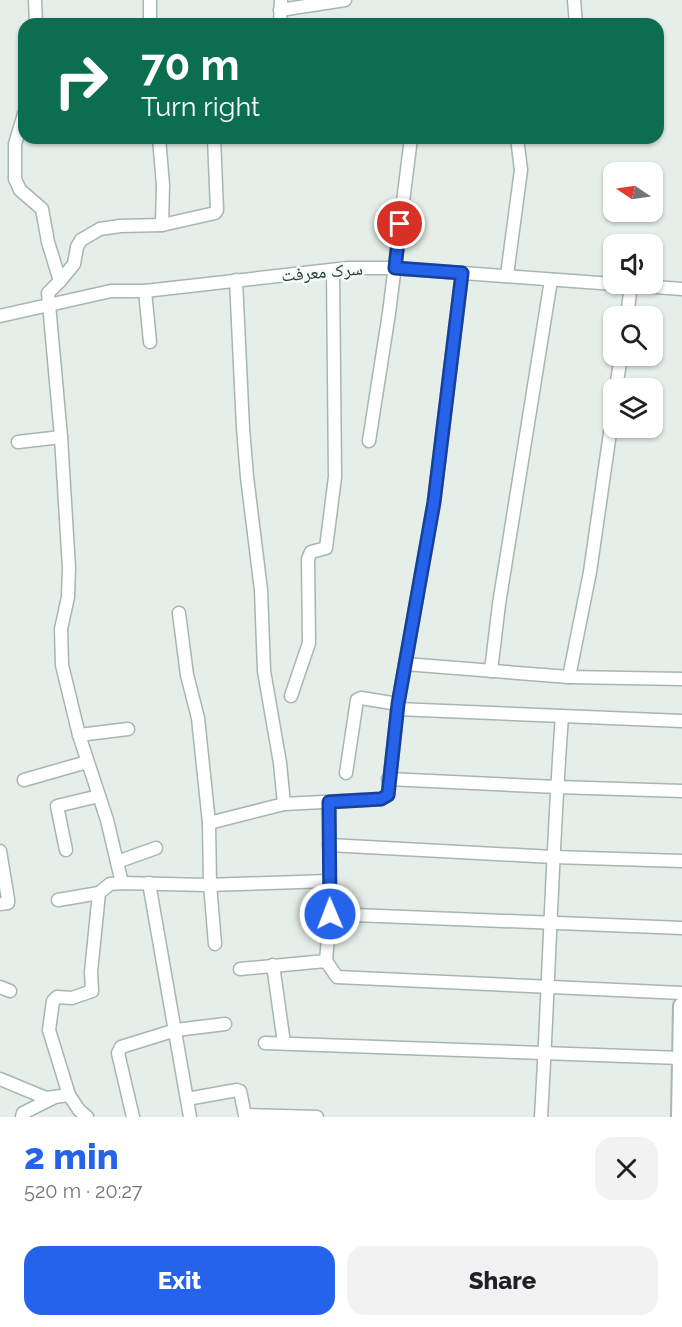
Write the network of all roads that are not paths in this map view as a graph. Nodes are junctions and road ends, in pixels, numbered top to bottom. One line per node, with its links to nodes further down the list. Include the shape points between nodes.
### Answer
1 (35, 0): 6 (street)
2 (150, 0): 7 (street)
3 (345, 0): 5 (street)
4 (574, 0): 8 (street)
5 (280, 5)
6 (36, 18)
7 (150, 18)
8 (576, 18)
9 (18, 134): 21 (street, via 15,179 20,190 42,209)
10 (160, 144): 14 (street)
11 (214, 144): 14 (street, via 217,210)
12 (410, 144): 15 (street)
13 (518, 144): 18 (street, via 521,170)
14 (162, 225): 21 (street, via 100,229 81,240 74,264)
15 (395, 268): 16 (street, سرک معرفت); 17 (street, سرک معرفت); 31 (street)
16 (333, 270): 19 (street, سرک معرفت); 38 (street, via 335,477 326,548 311,552 308,559 309,643)
17 (462, 273): 18 (street, سرک معرفت); 34 (street, via 434,502)
18 (507, 275): 20 (street, سرک معرفت)
19 (236, 280): 25 (street, سرک معرفت); 52 (street, via 243,428 261,590 264,671)
20 (551, 280): 22 (street, سرک معرفت); 35 (street)
21 (60, 281): 26 (street, via 48,293)
22 (603, 283)
23 (663, 288): 24 (street, سرک معرفت)
24 (682, 290)
25 (145, 291): 26 (street, سرک معرفت, via 111,291); 28 (street)
26 (50, 304): 27 (street, سرک معرفت); 29 (street)
27 (0, 316)
28 (150, 342)
29 (61, 437): 32 (street); 43 (street, via 69,568 61,629 62,665)
30 (609, 438): 36 (street, via 590,572)
31 (369, 441)
32 (18, 442)
33 (179, 614): 53 (street, via 187,675 198,718)
34 (405, 664): 35 (street); 39 (street)
35 (491, 671): 36 (street)
36 (569, 677): 37 (street)
37 (682, 679)
38 (291, 696)
39 (398, 706): 40 (street); 45 (street, via 361,698 356,702); 46 (street)
40 (562, 716): 41 (street); 48 (street)
41 (682, 721)
42 (128, 729): 43 (street)
43 (79, 735): 44 (street)
44 (87, 762): 47 (street); 50 (street)
45 (346, 773)
46 (388, 779): 48 (street); 51 (street, via 388,795 381,799)
47 (24, 780)
48 (557, 787): 49 (street); 58 (street)
49 (682, 790)
50 (99, 796): 56 (street, via 57,806); 60 (street)
51 (329, 802): 52 (street); 54 (street)
52 (284, 804): 53 (street)
53 (209, 823): 64 (street)
54 (329, 845): 58 (street); 61 (street)
55 (156, 848): 60 (street)
56 (66, 850)
57 (0, 851): 67 (street, via 8,903)
58 (553, 857): 59 (street); 69 (street)
59 (682, 861)
60 (117, 862): 62 (street)
61 (329, 881): 64 (street); 68 (street)
62 (122, 883): 63 (street); 65 (street)
63 (149, 883): 64 (street); 79 (street)
64 (210, 884): 71 (street)
65 (99, 893): 66 (street); 85 (street, via 92,991 53,1000 50,1030)
66 (58, 900)
67 (0, 904)
68 (330, 914): 69 (street); 72 (street)
69 (551, 922): 70 (street); 75 (street)
70 (682, 928)
71 (215, 944)
72 (326, 961): 73 (street); 75 (street, via 337,977)
73 (273, 965): 74 (street); 80 (street)
74 (240, 969)
75 (549, 986): 76 (street); 82 (street)
76 (682, 993)
77 (682, 1006): 83 (main road)
78 (225, 1024): 79 (street)
79 (176, 1030): 87 (street); 90 (street, via 118,1050)
80 (284, 1042): 81 (street); 82 (street)
81 (265, 1043)
82 (545, 1054): 83 (street); 93 (street)
83 (680, 1058): 94 (main road)
84 (0, 1079): 86 (street)
85 (69, 1095): 86 (street); 89 (street)
86 (54, 1098): 88 (street)
87 (187, 1099): 91 (street); 92 (street, via 237,1090 245,1115)
88 (22, 1117)
89 (87, 1117)
90 (133, 1117)
91 (190, 1117)
92 (317, 1117)
93 (542, 1117)
94 (680, 1117)

